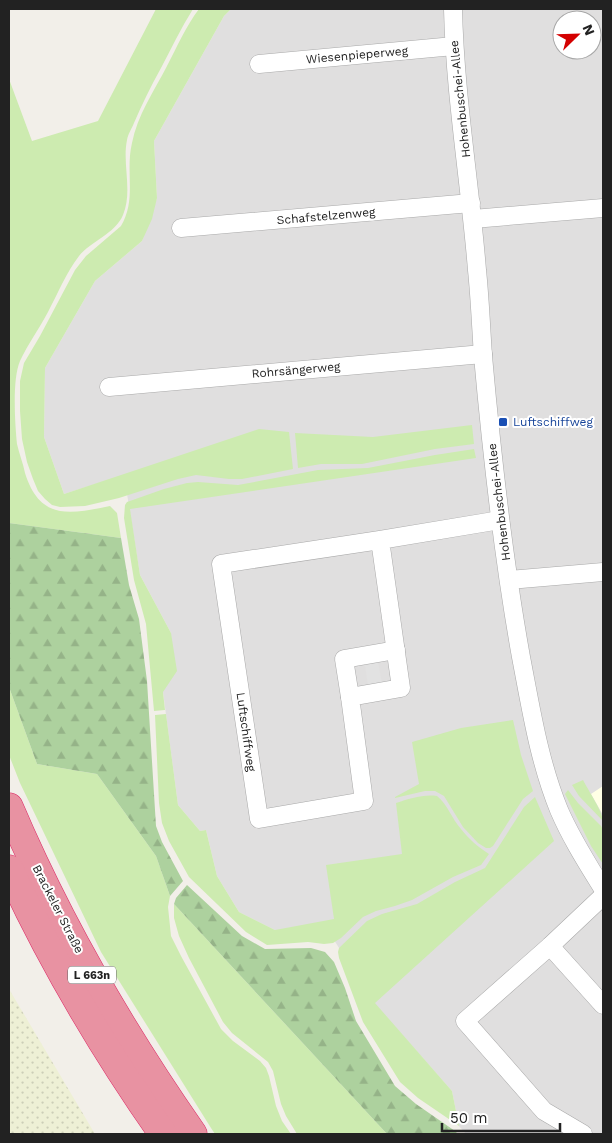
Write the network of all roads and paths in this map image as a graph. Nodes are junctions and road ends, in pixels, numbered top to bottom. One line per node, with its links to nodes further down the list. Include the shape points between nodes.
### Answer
1 (453, 9): 2 (street, Hohenbuschei-Allee)
2 (454, 46): 3 (street, Wiesenpieperweg); 5 (street, Hohenbuschei-Allee)
3 (259, 64)
4 (603, 208): 5 (street, Schafstelzenweg)
5 (472, 211): 6 (street, Schafstelzenweg); 7 (street, Hohenbuschei-Allee)
6 (181, 228)
7 (483, 354): 8 (street, Rohrsängerweg); 9 (street, Hohenbuschei-Allee)
8 (109, 387)
9 (500, 520): 10 (street, Luftschiffweg); 12 (street, Hohenbuschei-Allee)
10 (380, 540): 13 (street); 14 (street, Luftschiffweg, via 221,564 259,819 364,801)
11 (603, 572): 12 (street)
12 (509, 580): 17 (street, Hohenbuschei-Allee, via 544,766 574,842)
13 (396, 650): 14 (street, via 401,688); 14 (street, Luftschiffweg, via 344,659)
14 (350, 697)
15 (9, 807): 22 (highway, Brackeler Straße / L 663n, via 82,957 121,1025)
16 (9, 869): 21 (highway, Brackeler Straße / L 663n, via 71,990)
17 (603, 889)
18 (603, 896): 19 (street)
19 (550, 946): 20 (street); 23 (street, via 464,1021 544,1111)
20 (603, 1005)
21 (162, 1134)
22 (193, 1134)
23 (583, 1134)

